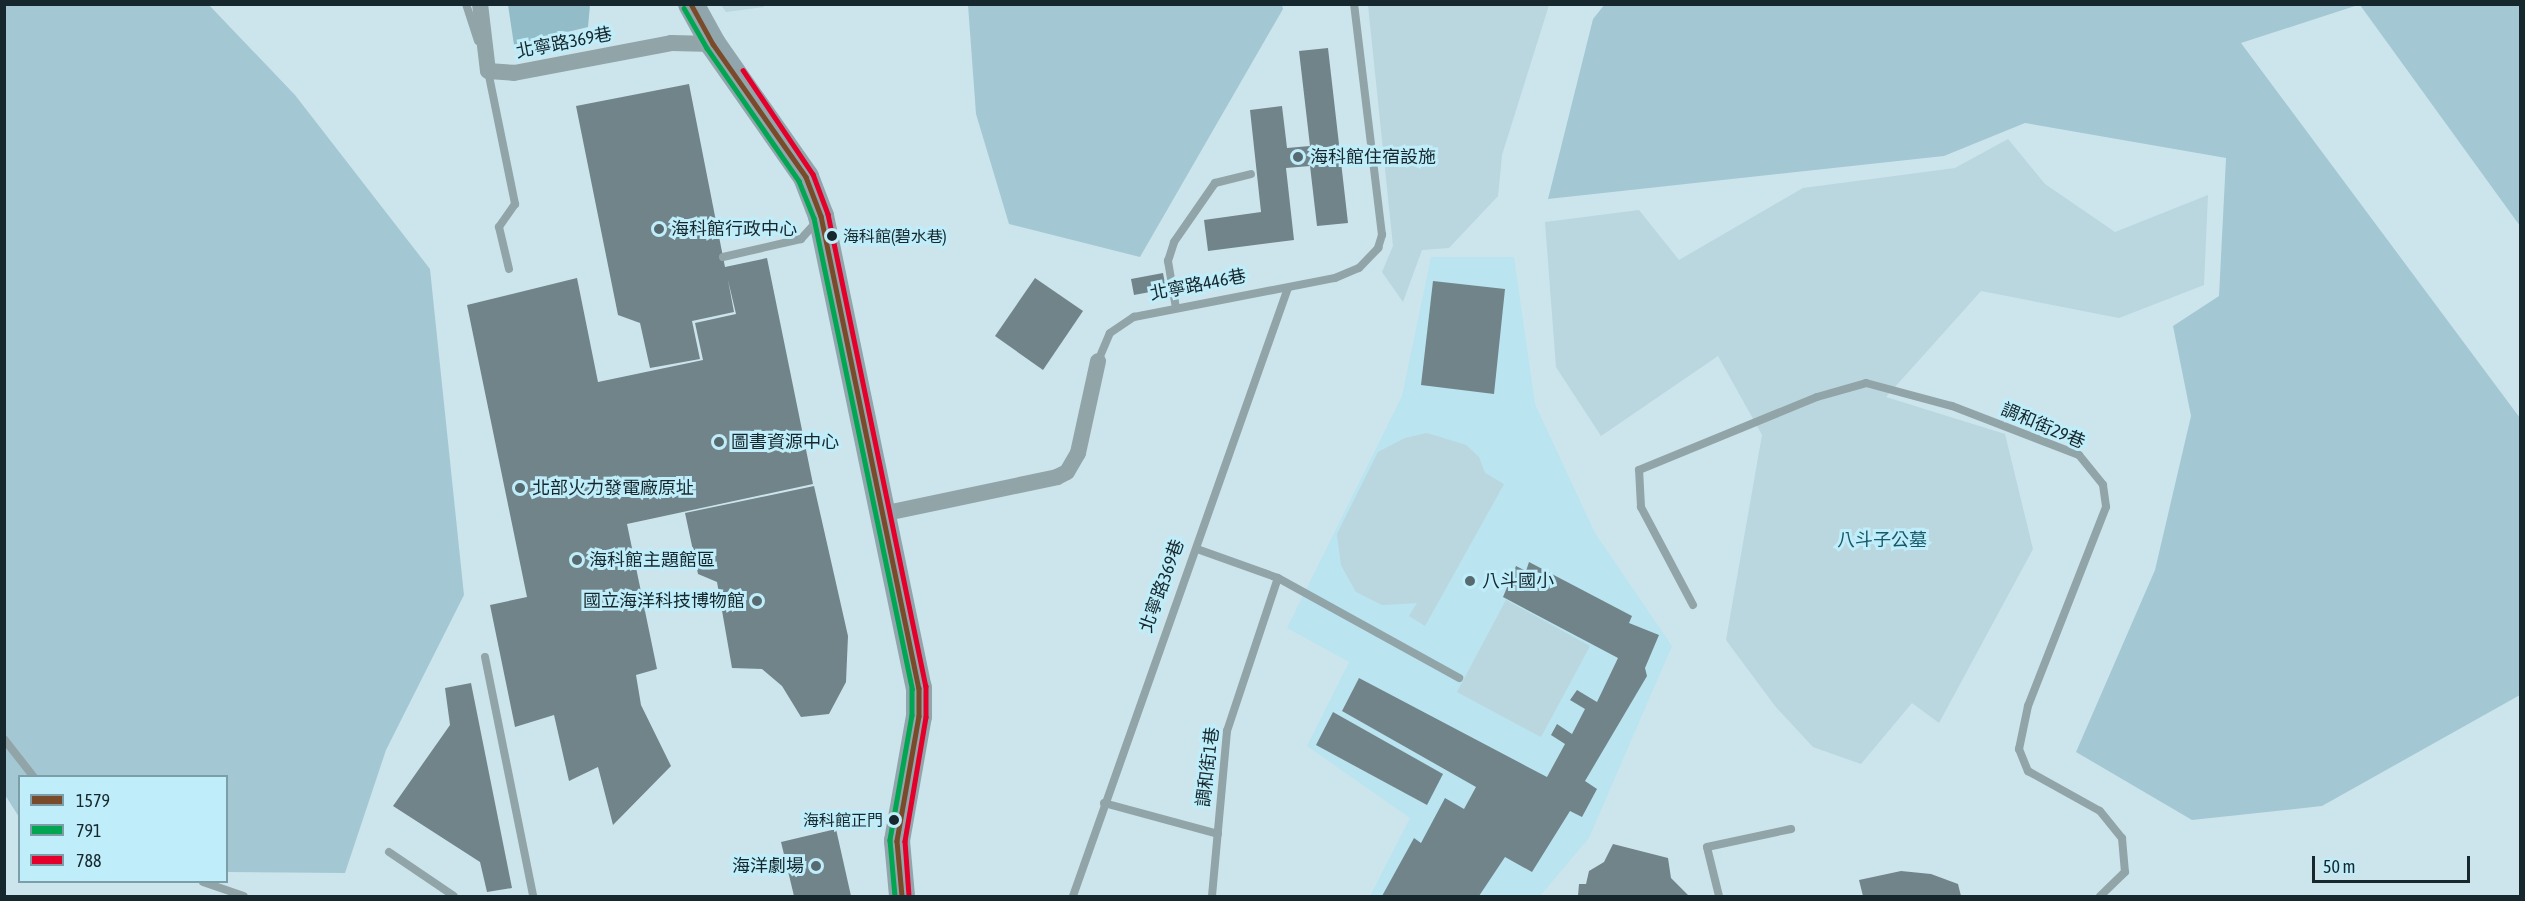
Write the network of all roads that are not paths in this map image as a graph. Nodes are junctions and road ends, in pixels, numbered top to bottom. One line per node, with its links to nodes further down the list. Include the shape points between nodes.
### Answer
1 (466, 4): 6 (lane)
2 (480, 4): 6 (street)
3 (691, 4): 5 (main road)
4 (1354, 4): 11 (lane, 北寧路446巷, via 1382,235 1378,248 1359,268)
5 (713, 44): 6 (street, 北寧路369巷, via 670,43 514,73); 8 (main road, via 806,177)
6 (488, 71): 10 (lane, via 515,204 499,227)
7 (1251, 174): 12 (lane, via 1215,183 1174,242 1168,261)
8 (821, 216): 9 (lane, via 801,239); 14 (main road)
9 (723, 257)
10 (508, 269)
11 (1288, 288): 12 (lane, 北寧路446巷); 15 (lane, 北寧路369巷)
12 (1176, 308): 13 (lane, 北寧路446巷, via 1120,323 1110,333)
13 (1098, 361): 14 (street, 北寧路446巷, via 1078,453 1067,472)
14 (882, 514): 30 (main road, via 919,688 919,716 897,841)
15 (1197, 549): 16 (lane); 22 (lane, 北寧路369巷)
16 (1278, 578): 19 (lane); 24 (lane, 調和街1巷, via 1227,731)
17 (1693, 605): 34 (lane, 調和街29巷, via 1641,507 1638,470 1817,397 1866,383 1952,406 2079,455 2103,485 2106,507 2028,706 2019,749 2028,771 2100,811 2122,838 2125,872)
18 (484, 657): 29 (lane)
19 (1459, 678)
20 (4, 740): 21 (lane)
21 (31, 775)
22 (1104, 803): 24 (lane); 31 (lane, 北寧路369巷)
23 (1791, 829): 33 (lane, via 1707,847)
24 (1218, 834): 32 (lane, 調和街1巷)
25 (389, 852): 28 (lane)
26 (206, 883): 27 (lane)
27 (244, 897)
28 (454, 897)
29 (533, 897)
30 (902, 897)
31 (1073, 897)
32 (1212, 897)
33 (1719, 897)
34 (2100, 897)

